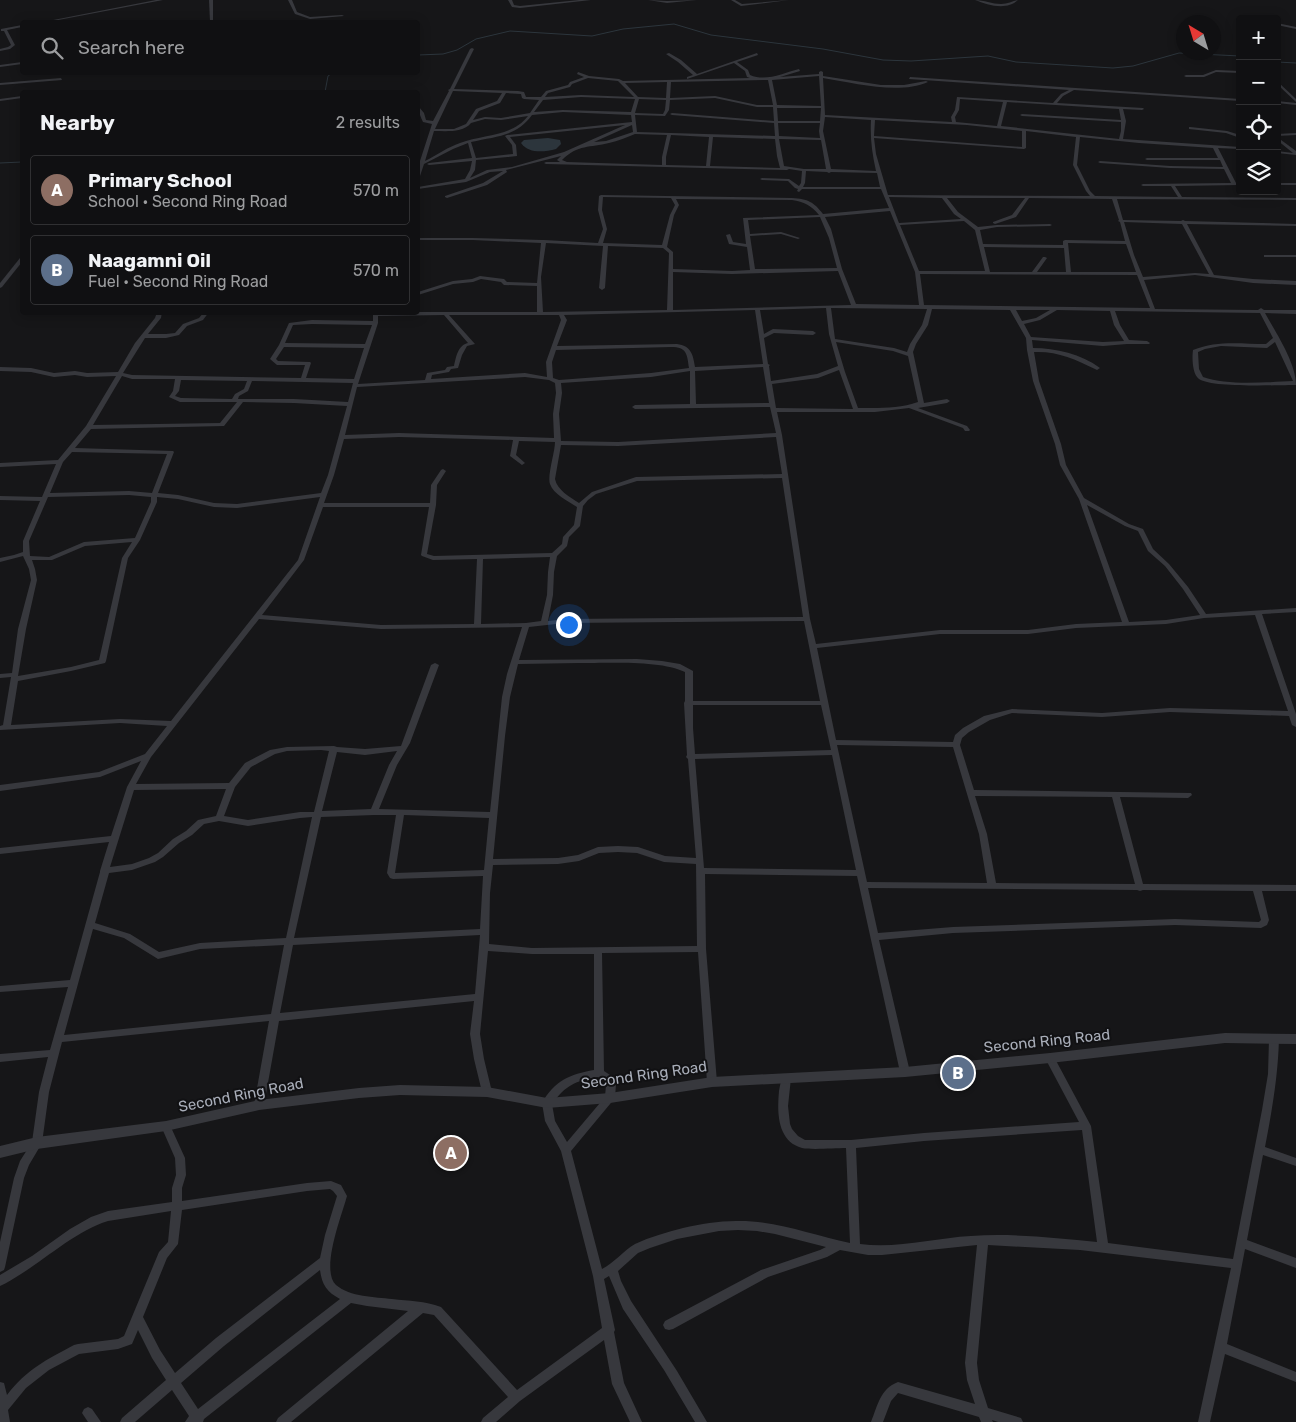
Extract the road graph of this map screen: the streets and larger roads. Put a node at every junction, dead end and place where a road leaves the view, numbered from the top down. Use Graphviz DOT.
graph roads {
  1 [pos="139,0"];
  2 [pos="161,0"];
  3 [pos="211,0"];
  4 [pos="290,0"];
  5 [pos="510,0"];
  6 [pos="589,0"];
  7 [pos="650,0"];
  8 [pos="695,0"];
  9 [pos="733,0"];
  10 [pos="787,0"];
  11 [pos="977,0"];
  12 [pos="1016,0"];
  13 [pos="566,1"];
  14 [pos="144,3"];
  15 [pos="342,16"];
  16 [pos="63,20"];
  17 [pos="212,20"];
  18 [pos="1281,25"];
  19 [pos="20,26"];
  20 [pos="1296,28"];
  21 [pos="2,30"];
  22 [pos="472,49"];
  23 [pos="2,50"];
  24 [pos="668,54"];
  25 [pos="757,54"];
  26 [pos="5,55"];
  27 [pos="3,60"];
  28 [pos="735,62"];
  29 [pos="20,63"];
  30 [pos="1,66"];
  31 [pos="799,70"];
  32 [pos="1236,72"];
  33 [pos="578,73"];
  34 [pos="821,74"];
  35 [pos="696,75"];
  36 [pos="1186,76"];
  37 [pos="588,78"];
  38 [pos="910,78"];
  39 [pos="61,79"];
  40 [pos="756,79"];
  41 [pos="770,79"];
  42 [pos="937,80"];
  43 [pos="670,81"];
  44 [pos="681,81"];
  45 [pos="622,82"];
  46 [pos="0,84"];
  47 [pos="548,85"];
  48 [pos="1281,86"];
  49 [pos="1073,89"];
  50 [pos="450,90"];
  51 [pos="504,91"];
  52 [pos="547,92"];
  53 [pos="20,96"];
  54 [pos="637,98"];
  55 [pos="542,99"];
  56 [pos="668,99"];
  57 [pos="0,100"];
  58 [pos="1236,100"];
  59 [pos="1006,101"];
  60 [pos="1281,102"];
  61 [pos="1296,102"];
  62 [pos="1055,103"];
  63 [pos="774,106"];
  64 [pos="822,107"];
  65 [pos="1121,108"];
  66 [pos="1142,109"];
  67 [pos="420,110"];
  68 [pos="531,114"];
  69 [pos="633,114"];
  70 [pos="656,114"];
  71 [pos="672,114"];
  72 [pos="1022,115"];
  73 [pos="822,119"];
  74 [pos="873,120"];
  75 [pos="1124,121"];
  76 [pos="470,122"];
  77 [pos="775,122"];
  78 [pos="435,123"];
  79 [pos="633,123"];
  80 [pos="954,124"];
  81 [pos="999,127"];
  82 [pos="1190,128"];
  83 [pos="433,130"];
  84 [pos="1024,130"];
  85 [pos="635,133"];
  86 [pos="670,134"];
  87 [pos="1296,134"];
  88 [pos="1078,135"];
  89 [pos="1236,135"];
  90 [pos="497,136"];
  91 [pos="507,136"];
  92 [pos="712,136"];
  93 [pos="1281,136"];
  94 [pos="872,137"];
  95 [pos="777,139"];
  96 [pos="821,139"];
  97 [pos="1121,139"];
  98 [pos="469,141"];
  99 [pos="1281,141"];
  100 [pos="584,144"];
  101 [pos="1281,146"];
  102 [pos="1215,147"];
  103 [pos="1286,147"];
  104 [pos="1236,148"];
  105 [pos="566,152"];
  106 [pos="1281,152"];
  107 [pos="420,154"];
  108 [pos="425,154"];
  109 [pos="1296,154"];
  110 [pos="1147,159"];
  111 [pos="1220,159"];
  112 [pos="475,160"];
  113 [pos="1100,162"];
  114 [pos="546,163"];
  115 [pos="420,165"];
  116 [pos="567,165"];
  117 [pos="664,166"];
  118 [pos="708,167"];
  119 [pos="512,168"];
  120 [pos="1225,168"];
  121 [pos="787,169"];
  122 [pos="804,170"];
  123 [pos="829,172"];
  124 [pos="879,172"];
  125 [pos="762,179"];
  126 [pos="465,181"];
  127 [pos="1234,184"];
  128 [pos="1281,184"];
  129 [pos="1296,184"];
  130 [pos="1143,185"];
  131 [pos="1172,185"];
  132 [pos="420,188"];
  133 [pos="799,188"];
  134 [pos="883,188"];
  135 [pos="1276,195"];
  136 [pos="887,196"];
  137 [pos="943,196"];
  138 [pos="1093,196"];
  139 [pos="447,197"];
  140 [pos="673,197"];
  141 [pos="1028,197"];
  142 [pos="1114,197"];
  143 [pos="1180,197"];
  144 [pos="1279,198"];
  145 [pos="1296,199"];
  146 [pos="800,200"];
  147 [pos="891,209"];
  148 [pos="822,216"];
  149 [pos="963,220"];
  150 [pos="1120,220"];
  151 [pos="1183,221"];
  152 [pos="898,224"];
  153 [pos="1050,224"];
  154 [pos="1296,225"];
  155 [pos="977,229"];
  156 [pos="728,235"];
  157 [pos="749,235"];
  158 [pos="798,238"];
  159 [pos="420,239"];
  160 [pos="544,242"];
  161 [pos="1128,243"];
  162 [pos="603,244"];
  163 [pos="981,245"];
  164 [pos="750,246"];
  165 [pos="664,247"];
  166 [pos="1066,247"];
  167 [pos="1266,256"];
  168 [pos="1296,256"];
  169 [pos="1045,258"];
  170 [pos="20,261"];
  171 [pos="840,270"];
  172 [pos="670,271"];
  173 [pos="753,271"];
  174 [pos="917,272"];
  175 [pos="1034,272"];
  176 [pos="988,273"];
  177 [pos="1069,273"];
  178 [pos="1212,275"];
  179 [pos="1140,277"];
  180 [pos="1296,283"];
  181 [pos="540,284"];
  182 [pos="0,286"];
  183 [pos="602,288"];
  184 [pos="420,292"];
  185 [pos="854,306"];
  186 [pos="828,307"];
  187 [pos="922,307"];
  188 [pos="930,308"];
  189 [pos="1012,308"];
  190 [pos="1057,308"];
  191 [pos="758,309"];
  192 [pos="1112,309"];
  193 [pos="1153,309"];
  194 [pos="1261,310"];
  195 [pos="670,311"];
  196 [pos="1296,312"];
  197 [pos="540,313"];
  198 [pos="420,314"];
  199 [pos="561,314"];
  200 [pos="159,315"];
  201 [pos="204,315"];
  202 [pos="376,315"];
  203 [pos="446,315"];
  204 [pos="375,323"];
  205 [pos="1021,323"];
  206 [pos="813,333"];
  207 [pos="143,336"];
  208 [pos="762,337"];
  209 [pos="1029,338"];
  210 [pos="1274,338"];
  211 [pos="834,340"];
  212 [pos="1127,342"];
  213 [pos="1147,343"];
  214 [pos="282,345"];
  215 [pos="368,346"];
  216 [pos="555,348"];
  217 [pos="1030,350"];
  218 [pos="910,355"];
  219 [pos="767,364"];
  220 [pos="840,366"];
  221 [pos="1098,368"];
  222 [pos="0,369"];
  223 [pos="692,369"];
  224 [pos="121,374"];
  225 [pos="132,377"];
  226 [pos="178,378"];
  227 [pos="250,379"];
  228 [pos="550,379"];
  229 [pos="303,380"];
  230 [pos="117,381"];
  231 [pos="428,381"];
  232 [pos="558,382"];
  233 [pos="1296,382"];
  234 [pos="355,383"];
  235 [pos="769,383"];
  236 [pos="238,401"];
  237 [pos="947,401"];
  238 [pos="349,404"];
  239 [pos="693,406"];
  240 [pos="635,407"];
  241 [pos="911,407"];
  242 [pos="774,408"];
  243 [pos="856,410"];
  244 [pos="89,427"];
  245 [pos="967,430"];
  246 [pos="779,435"];
  247 [pos="341,437"];
  248 [pos="517,438"];
  249 [pos="557,442"];
  250 [pos="71,450"];
  251 [pos="60,462"];
  252 [pos="522,463"];
  253 [pos="0,465"];
  254 [pos="443,471"];
  255 [pos="784,476"];
  256 [pos="324,495"];
  257 [pos="154,496"];
  258 [pos="45,497"];
  259 [pos="0,498"];
  260 [pos="1082,499"];
  261 [pos="321,504"];
  262 [pos="433,505"];
  263 [pos="580,506"];
  264 [pos="137,540"];
  265 [pos="27,555"];
  266 [pos="554,555"];
  267 [pos="480,557"];
  268 [pos="0,560"];
  269 [pos="1296,610"];
  270 [pos="1258,612"];
  271 [pos="1204,616"];
  272 [pos="259,617"];
  273 [pos="807,619"];
  274 [pos="544,623"];
  275 [pos="1126,623"];
  276 [pos="477,625"];
  277 [pos="526,625"];
  278 [pos="813,646"];
  279 [pos="516,662"];
  280 [pos="435,665"];
  281 [pos="0,676"];
  282 [pos="14,677"];
  283 [pos="688,703"];
  284 [pos="824,703"];
  285 [pos="1292,714"];
  286 [pos="174,724"];
  287 [pos="1296,725"];
  288 [pos="4,728"];
  289 [pos="833,742"];
  290 [pos="956,745"];
  291 [pos="334,748"];
  292 [pos="403,748"];
  293 [pos="835,752"];
  294 [pos="148,756"];
  295 [pos="690,757"];
  296 [pos="231,786"];
  297 [pos="0,788"];
  298 [pos="131,788"];
  299 [pos="972,793"];
  300 [pos="1115,794"];
  301 [pos="1188,795"];
  302 [pos="374,812"];
  303 [pos="400,813"];
  304 [pos="316,814"];
  305 [pos="492,815"];
  306 [pos="219,818"];
  307 [pos="114,839"];
  308 [pos="0,851"];
  309 [pos="700,861"];
  310 [pos="489,862"];
  311 [pos="104,871"];
  312 [pos="700,871"];
  313 [pos="488,873"];
  314 [pos="861,873"];
  315 [pos="992,884"];
  316 [pos="864,885"];
  317 [pos="1140,888"];
  318 [pos="1257,888"];
  319 [pos="1296,888"];
  320 [pos="89,925"];
  321 [pos="483,932"];
  322 [pos="874,937"];
  323 [pos="290,941"];
  324 [pos="484,947"];
  325 [pos="702,949"];
  326 [pos="598,950"];
  327 [pos="72,983"];
  328 [pos="0,989"];
  329 [pos="479,997"];
  330 [pos="275,1017"];
  331 [pos="57,1038"];
  332 [pos="1274,1039"];
  333 [pos="1296,1039"];
  334 [pos="54,1053"];
  335 [pos="0,1058"];
  336 [pos="1050,1058"];
  337 [pos="905,1072"];
  338 [pos="599,1073"];
  339 [pos="786,1078"];
  340 [pos="712,1082"];
  341 [pos="488,1092"];
  342 [pos="610,1098"];
  343 [pos="547,1103"];
  344 [pos="259,1106"];
  345 [pos="166,1126"];
  346 [pos="1086,1126"];
  347 [pos="37,1144"];
  348 [pos="851,1144"];
  349 [pos="1259,1149"];
  350 [pos="566,1150"];
  351 [pos="0,1152"];
  352 [pos="1296,1162"];
  353 [pos="177,1206"];
  354 [pos="983,1240"];
  355 [pos="1242,1242"];
  356 [pos="837,1246"];
  357 [pos="1103,1246"];
  358 [pos="855,1248"];
  359 [pos="325,1260"];
  360 [pos="1296,1263"];
  361 [pos="1237,1264"];
  362 [pos="0,1267"];
  363 [pos="612,1269"];
  364 [pos="598,1276"];
  365 [pos="0,1281"];
  366 [pos="349,1298"];
  367 [pos="424,1306"];
  368 [pos="138,1319"];
  369 [pos="669,1325"];
  370 [pos="609,1330"];
  371 [pos="1221,1347"];
  372 [pos="1296,1377"];
  373 [pos="173,1383"];
  374 [pos="0,1387"];
  375 [pos="516,1397"];
  376 [pos="983,1410"];
  377 [pos="2,1415"];
  378 [pos="195,1421"];
  379 [pos="126,1422"];
  380 [pos="282,1422"];
  381 [pos="487,1422"];
  382 [pos="636,1422"];
  383 [pos="701,1422"];
  384 [pos="877,1422"];
  385 [pos="987,1422"];
  386 [pos="1017,1422"];
  387 [pos="1204,1422"];
  1 -- 14 [label="street"];
  2 -- 14 [label="street"];
  3 -- 17 [label="street"];
  4 -- 15 [label="street"];
  5 -- 13 [label="street"];
  6 -- 13 [label="street"];
  7 -- 8 [label="street"];
  9 -- 10 [label="street"];
  11 -- 12 [label="street"];
  14 -- 16 [label="street"];
  18 -- 20 [label="street"];
  19 -- 21 [label="street"];
  21 -- 23 [label="street"];
  22 -- 50 [label="street"];
  23 -- 26 [label="street"];
  24 -- 35 [label="street"];
  25 -- 28 [label="street"];
  27 -- 30 [label="street"];
  28 -- 35 [label="street"];
  28 -- 40 [label="street"];
  29 -- 30 [label="street"];
  31 -- 41 [label="street"];
  32 -- 36 [label="street"];
  33 -- 37 [label="street"];
  34 -- 41 [label="street"];
  34 -- 42 [label="street"];
  34 -- 64 [label="street"];
  35 -- 44 [label="street"];
  37 -- 45 [label="street"];
  37 -- 52 [label="street"];
  38 -- 42 [label="street"];
  39 -- 46 [label="street"];
  40 -- 41 [label="street"];
  40 -- 44 [label="street"];
  41 -- 63 [label="street"];
  42 -- 49 [label="street"];
  43 -- 44 [label="street"];
  43 -- 45 [label="street"];
  43 -- 56 [label="street"];
  45 -- 54 [label="street"];
  47 -- 52 [label="street"];
  48 -- 61 [label="street"];
  49 -- 58 [label="street"];
  49 -- 62 [label="street"];
  50 -- 51 [label="street"];
  50 -- 78 [label="street"];
  51 -- 55 [label="street"];
  51 -- 76 [label="street"];
  52 -- 55 [label="street"];
  53 -- 57 [label="street"];
  54 -- 55 [label="street"];
  54 -- 56 [label="street"];
  54 -- 69 [label="street"];
  55 -- 68 [label="street"];
  56 -- 63 [label="street"];
  56 -- 70 [label="street"];
  59 -- 62 [label="street"];
  59 -- 80 [label="street"];
  59 -- 81 [label="street"];
  60 -- 61 [label="street"];
  62 -- 65 [label="street"];
  63 -- 64 [label="street"];
  63 -- 77 [label="street"];
  64 -- 73 [label="street"];
  65 -- 66 [label="street"];
  65 -- 75 [label="street"];
  67 -- 78 [label="street"];
  68 -- 69 [label="street"];
  68 -- 76 [label="street"];
  68 -- 90 [label="street"];
  69 -- 70 [label="street"];
  69 -- 79 [label="street"];
  70 -- 79 [label="street"];
  71 -- 77 [label="street"];
  72 -- 75 [label="street"];
  73 -- 74 [label="street"];
  73 -- 77 [label="street"];
  73 -- 96 [label="street"];
  74 -- 80 [label="street"];
  74 -- 94 [label="street"];
  75 -- 97 [label="street"];
  76 -- 83 [label="street"];
  77 -- 95 [label="street"];
  78 -- 83 [label="street"];
  79 -- 85 [label="street"];
  79 -- 91 [label="street"];
  79 -- 100 [label="street"];
  80 -- 81 [label="street"];
  81 -- 84 [label="street"];
  82 -- 89 [label="street"];
  83 -- 108 [label="street"];
  84 -- 88 [label="street"];
  84 -- 94 [label="street"];
  85 -- 86 [label="street"];
  85 -- 100 [label="street"];
  86 -- 92 [label="street"];
  86 -- 117 [label="street"];
  87 -- 93 [label="street"];
  88 -- 97 [label="street"];
  88 -- 138 [label="street"];
  90 -- 91 [label="street"];
  90 -- 98 [label="street"];
  91 -- 112 [label="street"];
  92 -- 95 [label="street"];
  92 -- 118 [label="street"];
  94 -- 124 [label="street"];
  95 -- 96 [label="street"];
  95 -- 121 [label="street"];
  96 -- 123 [label="street"];
  97 -- 102 [label="street"];
  98 -- 112 [label="street"];
  98 -- 115 [label="street"];
  99 -- 103 [label="street"];
  100 -- 105 [label="street"];
  101 -- 103 [label="street"];
  102 -- 104 [label="street"];
  102 -- 111 [label="street"];
  103 -- 109 [label="street"];
  105 -- 116 [label="street"];
  105 -- 119 [label="street"];
  106 -- 109 [label="street"];
  107 -- 108 [label="street"];
  108 -- 115 [label="street"];
  110 -- 111 [label="street"];
  111 -- 120 [label="street"];
  112 -- 115 [label="street"];
  112 -- 126 [label="street"];
  113 -- 120 [label="street"];
  114 -- 116 [label="street"];
  116 -- 117 [label="street"];
  117 -- 118 [label="street"];
  118 -- 121 [label="street"];
  119 -- 126 [label="street"];
  119 -- 139 [label="street"];
  120 -- 127 [label="street"];
  121 -- 122 [label="street"];
  122 -- 123 [label="street"];
  122 -- 133 [label="street"];
  123 -- 124 [label="street"];
  124 -- 134 [label="street"];
  125 -- 133 [label="street"];
  126 -- 132 [label="street"];
  127 -- 131 [label="street"];
  128 -- 129 [label="street"];
  130 -- 131 [label="street"];
  131 -- 143 [label="street"];
  133 -- 134 [label="street"];
  133 -- 146 [label="street"];
  134 -- 136 [label="street"];
  135 -- 144 [label="street"];
  136 -- 137 [label="street"];
  136 -- 147 [label="street"];
  137 -- 141 [label="street"];
  137 -- 149 [label="street"];
  138 -- 141 [label="street"];
  138 -- 142 [label="street"];
  140 -- 146 [label="street"];
  140 -- 162 [label="street"];
  140 -- 165 [label="street"];
  141 -- 155 [label="street"];
  142 -- 143 [label="street"];
  142 -- 150 [label="street"];
  143 -- 144 [label="street"];
  144 -- 145 [label="street"];
  146 -- 148 [label="street"];
  147 -- 148 [label="street"];
  147 -- 152 [label="street"];
  148 -- 157 [label="street"];
  148 -- 171 [label="street"];
  149 -- 152 [label="street"];
  149 -- 155 [label="street"];
  150 -- 151 [label="street"];
  150 -- 161 [label="street"];
  151 -- 154 [label="street"];
  151 -- 178 [label="street"];
  152 -- 174 [label="street"];
  153 -- 155 [label="street"];
  155 -- 163 [label="street"];
  156 -- 164 [label="street"];
  157 -- 158 [label="street"];
  157 -- 164 [label="street"];
  159 -- 160 [label="street"];
  160 -- 162 [label="street"];
  160 -- 181 [label="street"];
  161 -- 166 [label="street"];
  161 -- 179 [label="street"];
  162 -- 165 [label="street"];
  162 -- 183 [label="street"];
  163 -- 166 [label="street"];
  163 -- 176 [label="street"];
  164 -- 173 [label="street"];
  165 -- 172 [label="street"];
  166 -- 177 [label="street"];
  167 -- 168 [label="street"];
  169 -- 175 [label="street"];
  170 -- 182 [label="street"];
  171 -- 173 [label="street"];
  171 -- 185 [label="street"];
  172 -- 173 [label="street"];
  172 -- 195 [label="street"];
  174 -- 176 [label="street"];
  174 -- 187 [label="street"];
  175 -- 176 [label="street"];
  175 -- 177 [label="street"];
  177 -- 179 [label="street"];
  178 -- 179 [label="street"];
  178 -- 180 [label="street"];
  179 -- 193 [label="street"];
  181 -- 184 [label="street"];
  181 -- 197 [label="street"];
  185 -- 186 [label="street"];
  185 -- 187 [label="street"];
  186 -- 191 [label="street"];
  186 -- 211 [label="street"];
  187 -- 188 [label="street"];
  188 -- 189 [label="street"];
  188 -- 218 [label="street"];
  189 -- 190 [label="street"];
  189 -- 205 [label="street"];
  190 -- 192 [label="street"];
  190 -- 205 [label="street"];
  191 -- 195 [label="street"];
  191 -- 208 [label="street"];
  192 -- 193 [label="street"];
  192 -- 212 [label="street"];
  193 -- 194 [label="street"];
  194 -- 196 [label="street"];
  194 -- 210 [label="street"];
  195 -- 199 [label="street"];
  197 -- 199 [label="street"];
  197 -- 203 [label="street"];
  198 -- 203 [label="street"];
  199 -- 216 [label="street"];
  200 -- 207 [label="street"];
  201 -- 207 [label="street"];
  202 -- 204 [label="street"];
  203 -- 231 [label="street"];
  204 -- 214 [label="street"];
  204 -- 215 [label="street"];
  205 -- 209 [label="street"];
  206 -- 208 [label="street"];
  207 -- 224 [label="street"];
  208 -- 219 [label="street"];
  209 -- 212 [label="street"];
  209 -- 217 [label="street"];
  210 -- 233 [label="street"];
  210 -- 233 [label="street"];
  211 -- 218 [label="street"];
  211 -- 220 [label="street"];
  212 -- 213 [label="street"];
  214 -- 215 [label="street"];
  214 -- 229 [label="street"];
  215 -- 234 [label="street"];
  216 -- 223 [label="street"];
  216 -- 228 [label="street"];
  217 -- 221 [label="street"];
  217 -- 260 [label="street"];
  218 -- 241 [label="street"];
  219 -- 223 [label="street"];
  219 -- 235 [label="street"];
  220 -- 235 [label="street"];
  220 -- 243 [label="street"];
  222 -- 224 [label="street"];
  223 -- 232 [label="street"];
  223 -- 239 [label="street"];
  224 -- 225 [label="street"];
  224 -- 230 [label="street"];
  225 -- 226 [label="street"];
  225 -- 230 [label="street"];
  226 -- 227 [label="street"];
  226 -- 236 [label="street"];
  227 -- 229 [label="street"];
  227 -- 236 [label="street"];
  228 -- 231 [label="street"];
  228 -- 232 [label="street"];
  229 -- 234 [label="street"];
  230 -- 244 [label="street"];
  231 -- 234 [label="street"];
  232 -- 249 [label="street"];
  234 -- 238 [label="street"];
  235 -- 242 [label="street"];
  236 -- 238 [label="street"];
  236 -- 244 [label="street"];
  237 -- 241 [label="street"];
  238 -- 247 [label="street"];
  239 -- 240 [label="street"];
  239 -- 242 [label="street"];
  241 -- 243 [label="street"];
  241 -- 245 [label="street"];
  242 -- 243 [label="street"];
  242 -- 246 [label="street"];
  244 -- 250 [label="street"];
  246 -- 249 [label="street"];
  246 -- 255 [label="street"];
  247 -- 248 [label="street"];
  247 -- 256 [label="street"];
  248 -- 249 [label="street"];
  248 -- 252 [label="street"];
  249 -- 263 [label="street"];
  250 -- 251 [label="street"];
  250 -- 257 [label="street"];
  251 -- 253 [label="street"];
  251 -- 258 [label="street"];
  254 -- 262 [label="street"];
  255 -- 263 [label="street"];
  255 -- 273 [label="street"];
  256 -- 257 [label="street"];
  256 -- 261 [label="street"];
  257 -- 258 [label="street"];
  257 -- 264 [label="street"];
  258 -- 259 [label="street"];
  258 -- 265 [label="street"];
  260 -- 271 [label="street"];
  260 -- 275 [label="street"];
  261 -- 262 [label="street"];
  261 -- 272 [label="street"];
  262 -- 267 [label="street"];
  263 -- 266 [label="street"];
  264 -- 265 [label="street"];
  264 -- 282 [label="street"];
  265 -- 268 [label="street"];
  265 -- 282 [label="street"];
  266 -- 267 [label="street"];
  266 -- 274 [label="street"];
  267 -- 276 [label="street"];
  269 -- 270 [label="street"];
  270 -- 271 [label="street"];
  270 -- 285 [label="street"];
  271 -- 275 [label="street"];
  272 -- 276 [label="street"];
  272 -- 286 [label="street"];
  273 -- 274 [label="street"];
  273 -- 278 [label="street"];
  274 -- 277 [label="street"];
  275 -- 278 [label="street"];
  276 -- 277 [label="street"];
  277 -- 279 [label="street"];
  278 -- 284 [label="street"];
  279 -- 283 [label="street"];
  279 -- 305 [label="street"];
  280 -- 292 [label="street"];
  281 -- 282 [label="street"];
  282 -- 288 [label="street"];
  283 -- 284 [label="street"];
  283 -- 295 [label="street"];
  284 -- 289 [label="street"];
  285 -- 287 [label="street"];
  285 -- 290 [label="street"];
  286 -- 288 [label="street"];
  286 -- 294 [label="street"];
  289 -- 290 [label="street"];
  289 -- 293 [label="street"];
  290 -- 299 [label="street"];
  291 -- 292 [label="street"];
  291 -- 296 [label="street"];
  291 -- 304 [label="street"];
  292 -- 302 [label="street"];
  293 -- 295 [label="street"];
  293 -- 314 [label="street"];
  294 -- 297 [label="street"];
  294 -- 298 [label="street"];
  295 -- 309 [label="street"];
  296 -- 298 [label="street"];
  296 -- 306 [label="street"];
  298 -- 307 [label="street"];
  299 -- 300 [label="street"];
  299 -- 315 [label="street"];
  300 -- 301 [label="street"];
  300 -- 317 [label="street"];
  302 -- 303 [label="street"];
  302 -- 304 [label="street"];
  303 -- 305 [label="street"];
  303 -- 313 [label="street"];
  304 -- 306 [label="street"];
  304 -- 323 [label="street"];
  305 -- 310 [label="street"];
  306 -- 311 [label="street"];
  307 -- 308 [label="street"];
  307 -- 311 [label="street"];
  309 -- 310 [label="street"];
  309 -- 312 [label="street"];
  310 -- 313 [label="street"];
  311 -- 320 [label="street"];
  312 -- 314 [label="street"];
  312 -- 325 [label="street"];
  313 -- 321 [label="street"];
  314 -- 316 [label="street"];
  315 -- 316 [label="street"];
  315 -- 317 [label="street"];
  316 -- 322 [label="street"];
  317 -- 318 [label="street"];
  318 -- 319 [label="street"];
  318 -- 322 [label="street"];
  320 -- 323 [label="street"];
  320 -- 327 [label="street"];
  321 -- 323 [label="street"];
  321 -- 324 [label="street"];
  322 -- 337 [label="street"];
  323 -- 330 [label="street"];
  324 -- 326 [label="street"];
  324 -- 329 [label="street"];
  325 -- 326 [label="street"];
  325 -- 340 [label="street"];
  326 -- 338 [label="street"];
  327 -- 328 [label="street"];
  327 -- 331 [label="street"];
  329 -- 330 [label="street"];
  329 -- 341 [label="street"];
  330 -- 331 [label="street"];
  330 -- 344 [label="street"];
  331 -- 334 [label="street"];
  332 -- 333 [label="street, Second Ring Road"];
  332 -- 336 [label="street, Second Ring Road"];
  332 -- 349 [label="street"];
  334 -- 335 [label="street"];
  334 -- 347 [label="street"];
  336 -- 337 [label="street, Second Ring Road"];
  336 -- 346 [label="street"];
  337 -- 339 [label="street, Second Ring Road"];
  338 -- 342 [label="street"];
  338 -- 343 [label="street"];
  339 -- 340 [label="street, Second Ring Road"];
  339 -- 348 [label="street"];
  340 -- 342 [label="street, Second Ring Road"];
  341 -- 343 [label="street, Second Ring Road"];
  341 -- 344 [label="street, Second Ring Road"];
  342 -- 343 [label="street, Second Ring Road"];
  342 -- 350 [label="street"];
  343 -- 350 [label="street"];
  344 -- 345 [label="street, Second Ring Road"];
  345 -- 347 [label="street, Second Ring Road"];
  345 -- 353 [label="street"];
  346 -- 348 [label="street"];
  346 -- 357 [label="street"];
  347 -- 351 [label="street, Second Ring Road"];
  347 -- 362 [label="street"];
  348 -- 358 [label="street"];
  349 -- 352 [label="street"];
  349 -- 355 [label="street"];
  350 -- 364 [label="street"];
  353 -- 359 [label="street"];
  353 -- 365 [label="street"];
  353 -- 368 [label="street"];
  354 -- 357 [label="street"];
  354 -- 358 [label="street"];
  354 -- 376 [label="street"];
  355 -- 360 [label="street"];
  355 -- 361 [label="street"];
  356 -- 358 [label="street"];
  356 -- 363 [label="street"];
  356 -- 369 [label="street"];
  357 -- 361 [label="street"];
  359 -- 366 [label="street"];
  359 -- 373 [label="street"];
  361 -- 371 [label="street"];
  363 -- 364 [label="street"];
  363 -- 383 [label="street"];
  364 -- 370 [label="street"];
  366 -- 367 [label="street"];
  366 -- 378 [label="street"];
  367 -- 375 [label="street"];
  367 -- 380 [label="street"];
  368 -- 373 [label="street"];
  368 -- 377 [label="street"];
  370 -- 375 [label="street"];
  370 -- 382 [label="street"];
  371 -- 372 [label="street"];
  371 -- 387 [label="street"];
  373 -- 378 [label="street"];
  373 -- 379 [label="street"];
  374 -- 377 [label="street"];
  375 -- 381 [label="street"];
  376 -- 384 [label="street"];
  376 -- 385 [label="street"];
  376 -- 386 [label="street"];
}
